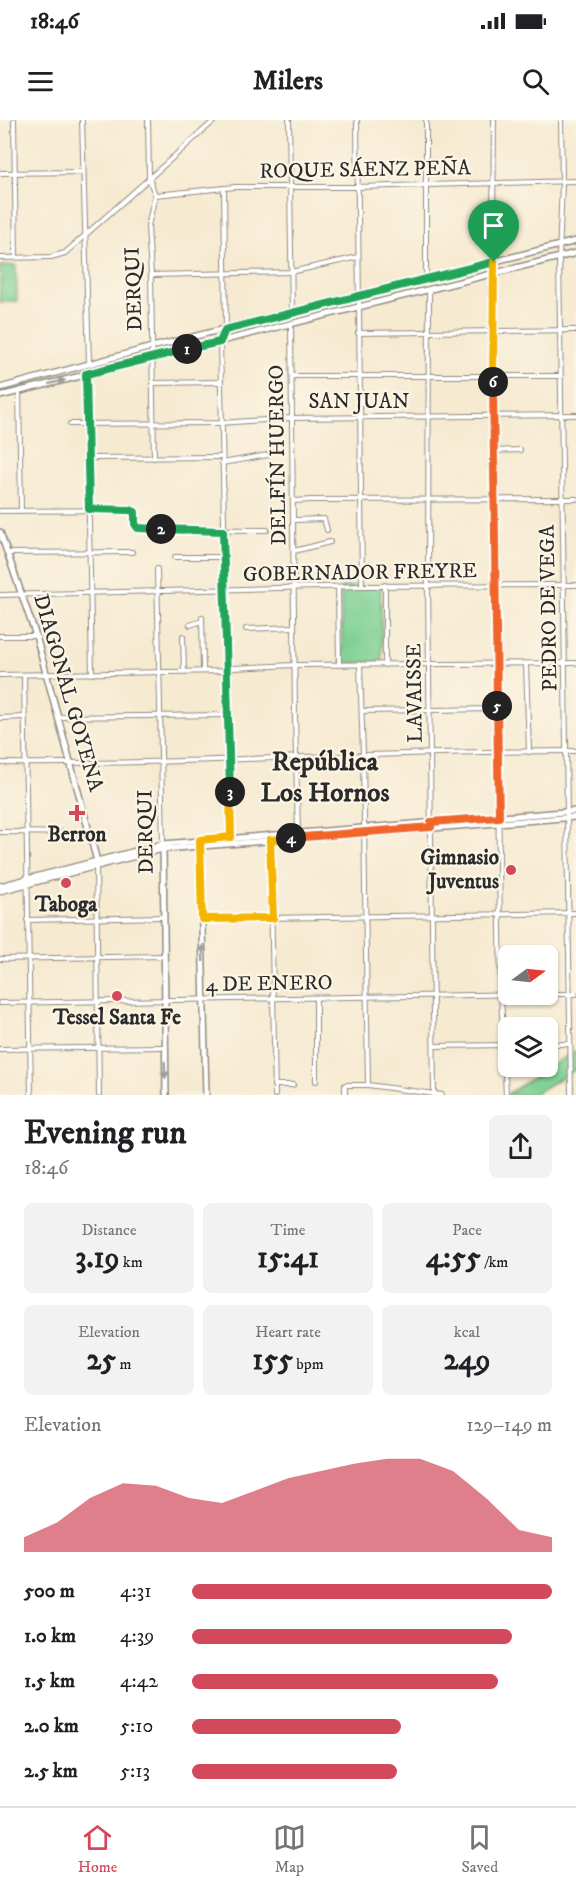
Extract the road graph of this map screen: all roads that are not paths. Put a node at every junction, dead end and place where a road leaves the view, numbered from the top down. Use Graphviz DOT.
graph roads {
  1 [pos="14,120"];
  2 [pos="82,120"];
  3 [pos="148,120"];
  4 [pos="215,120"];
  5 [pos="289,120"];
  6 [pos="357,120"];
  7 [pos="426,120"];
  8 [pos="494,120"];
  9 [pos="561,120"];
  10 [pos="83,172"];
  11 [pos="0,173"];
  12 [pos="15,173"];
  13 [pos="149,178"];
  14 [pos="576,181"];
  15 [pos="495,182"];
  16 [pos="426,183"];
  17 [pos="562,183"];
  18 [pos="291,186"];
  19 [pos="357,187"];
  20 [pos="224,188"];
  21 [pos="155,195"];
  22 [pos="85,235"];
  23 [pos="576,241"];
  24 [pos="560,245"];
  25 [pos="576,253"];
  26 [pos="16,257"];
  27 [pos="359,257"];
  28 [pos="559,257"];
  29 [pos="0,258"];
  30 [pos="494,262"];
  31 [pos="291,272"];
  32 [pos="225,273"];
  33 [pos="493,273"];
  34 [pos="151,275"];
  35 [pos="426,279"];
  36 [pos="429,290"];
  37 [pos="358,296"];
  38 [pos="358,307"];
  39 [pos="292,314"];
  40 [pos="291,324"];
  41 [pos="225,330"];
  42 [pos="560,330"];
  43 [pos="576,330"];
  44 [pos="492,331"];
  45 [pos="429,332"];
  46 [pos="358,333"];
  47 [pos="220,342"];
  48 [pos="152,347"];
  49 [pos="153,357"];
  50 [pos="89,363"];
  51 [pos="86,374"];
  52 [pos="292,376"];
  53 [pos="359,376"];
  54 [pos="428,376"];
  55 [pos="493,376"];
  56 [pos="561,376"];
  57 [pos="221,382"];
  58 [pos="153,383"];
  59 [pos="0,388"];
  60 [pos="19,391"];
  61 [pos="0,396"];
  62 [pos="576,414"];
  63 [pos="561,415"];
  64 [pos="493,416"];
  65 [pos="360,417"];
  66 [pos="428,417"];
  67 [pos="292,418"];
  68 [pos="221,423"];
  69 [pos="70,424"];
  70 [pos="88,425"];
  71 [pos="154,425"];
  72 [pos="520,450"];
  73 [pos="494,451"];
  74 [pos="268,455"];
  75 [pos="88,458"];
  76 [pos="154,458"];
  77 [pos="222,460"];
  78 [pos="562,499"];
  79 [pos="576,499"];
  80 [pos="429,500"];
  81 [pos="494,500"];
  82 [pos="294,501"];
  83 [pos="360,501"];
  84 [pos="89,509"];
  85 [pos="0,511"];
  86 [pos="21,511"];
  87 [pos="294,520"];
  88 [pos="267,530"];
  89 [pos="327,530"];
  90 [pos="223,531"];
  91 [pos="0,532"];
  92 [pos="330,542"];
  93 [pos="294,551"];
  94 [pos="89,552"];
  95 [pos="132,552"];
  96 [pos="8,553"];
  97 [pos="224,556"];
  98 [pos="175,557"];
  99 [pos="157,569"];
  100 [pos="385,585"];
  101 [pos="563,585"];
  102 [pos="576,585"];
  103 [pos="362,586"];
  104 [pos="428,586"];
  105 [pos="495,586"];
  106 [pos="338,587"];
  107 [pos="294,588"];
  108 [pos="225,589"];
  109 [pos="157,591"];
  110 [pos="23,594"];
  111 [pos="90,594"];
  112 [pos="0,595"];
  113 [pos="190,625"];
  114 [pos="294,627"];
  115 [pos="246,629"];
  116 [pos="0,636"];
  117 [pos="36,636"];
  118 [pos="183,636"];
  119 [pos="565,663"];
  120 [pos="576,663"];
  121 [pos="496,664"];
  122 [pos="526,664"];
  123 [pos="294,665"];
  124 [pos="339,665"];
  125 [pos="360,665"];
  126 [pos="385,665"];
  127 [pos="430,666"];
  128 [pos="227,670"];
  129 [pos="203,671"];
  130 [pos="160,672"];
  131 [pos="184,672"];
  132 [pos="92,674"];
  133 [pos="0,675"];
  134 [pos="24,675"];
  135 [pos="47,675"];
  136 [pos="497,709"];
  137 [pos="430,710"];
  138 [pos="362,711"];
  139 [pos="228,715"];
  140 [pos="161,716"];
  141 [pos="24,717"];
  142 [pos="58,717"];
  143 [pos="0,718"];
  144 [pos="565,751"];
  145 [pos="576,751"];
  146 [pos="528,752"];
  147 [pos="431,753"];
  148 [pos="498,753"];
  149 [pos="363,755"];
  150 [pos="296,757"];
  151 [pos="230,759"];
  152 [pos="161,760"];
  153 [pos="0,763"];
  154 [pos="25,764"];
  155 [pos="72,764"];
  156 [pos="576,810"];
  157 [pos="566,814"];
  158 [pos="576,817"];
  159 [pos="499,819"];
  160 [pos="431,825"];
  161 [pos="364,830"];
  162 [pos="26,831"];
  163 [pos="0,832"];
  164 [pos="90,833"];
  165 [pos="298,834"];
  166 [pos="231,837"];
  167 [pos="270,840"];
  168 [pos="200,842"];
  169 [pos="163,846"];
  170 [pos="97,863"];
  171 [pos="26,882"];
  172 [pos="0,886"];
  173 [pos="0,891"];
  174 [pos="501,913"];
  175 [pos="568,913"];
  176 [pos="576,913"];
  177 [pos="433,915"];
  178 [pos="164,917"];
  179 [pos="366,917"];
  180 [pos="96,918"];
  181 [pos="273,918"];
  182 [pos="202,919"];
  183 [pos="27,920"];
  184 [pos="501,945"];
  185 [pos="97,957"];
  186 [pos="164,957"];
  187 [pos="28,958"];
  188 [pos="0,959"];
  189 [pos="558,994"];
  190 [pos="569,994"];
  191 [pos="576,994"];
  192 [pos="498,995"];
  193 [pos="434,996"];
  194 [pos="274,998"];
  195 [pos="316,998"];
  196 [pos="366,998"];
  197 [pos="204,1000"];
  198 [pos="165,1001"];
  199 [pos="97,1002"];
  200 [pos="0,1003"];
  201 [pos="29,1003"];
  202 [pos="558,1044"];
  203 [pos="570,1044"];
  204 [pos="498,1045"];
  205 [pos="434,1046"];
  206 [pos="164,1047"];
  207 [pos="30,1048"];
  208 [pos="98,1048"];
  209 [pos="0,1049"];
  210 [pos="506,1077"];
  211 [pos="316,1081"];
  212 [pos="274,1085"];
  213 [pos="293,1085"];
  214 [pos="368,1086"];
  215 [pos="572,1093"];
  216 [pos="31,1095"];
  217 [pos="99,1095"];
  218 [pos="166,1095"];
  219 [pos="206,1095"];
  220 [pos="275,1095"];
  221 [pos="345,1095"];
  222 [pos="434,1095"];
  223 [pos="442,1095"];
  224 [pos="506,1095"];
  1 -- 12 [label="street"];
  2 -- 10 [label="street"];
  3 -- 13 [label="street"];
  4 -- 13 [label="street"];
  5 -- 18 [label="street"];
  6 -- 19 [label="street"];
  7 -- 16 [label="street"];
  8 -- 15 [label="street"];
  9 -- 17 [label="street, PEDRO DE VEGA"];
  10 -- 12 [label="street"];
  10 -- 22 [label="street"];
  11 -- 12 [label="street"];
  12 -- 26 [label="street"];
  13 -- 21 [label="street"];
  13 -- 22 [label="street"];
  14 -- 17 [label="street, ROQUE SÁENZ PEÑA"];
  15 -- 16 [label="street, ROQUE SÁENZ PEÑA"];
  15 -- 17 [label="street, ROQUE SÁENZ PEÑA"];
  15 -- 30 [label="street"];
  16 -- 19 [label="street, ROQUE SÁENZ PEÑA"];
  16 -- 35 [label="street"];
  17 -- 24 [label="street, PEDRO DE VEGA"];
  18 -- 19 [label="street, ROQUE SÁENZ PEÑA"];
  18 -- 20 [label="street, ROQUE SÁENZ PEÑA"];
  18 -- 31 [label="street"];
  19 -- 27 [label="street"];
  20 -- 21 [label="street, ROQUE SÁENZ PEÑA"];
  20 -- 32 [label="street"];
  21 -- 34 [label="street, DERQUI"];
  22 -- 26 [label="street"];
  22 -- 50 [label="street"];
  23 -- 24 [label="main road"];
  24 -- 28 [label="street, PEDRO DE VEGA"];
  24 -- 30 [label="main road"];
  25 -- 28 [label="main road"];
  26 -- 29 [label="street"];
  27 -- 31 [label="street"];
  27 -- 37 [label="street"];
  28 -- 33 [label="main road"];
  28 -- 42 [label="street, PEDRO DE VEGA"];
  30 -- 33 [label="street"];
  30 -- 35 [label="main road"];
  31 -- 32 [label="street"];
  31 -- 39 [label="street"];
  32 -- 34 [label="street"];
  32 -- 41 [label="street"];
  33 -- 36 [label="main road"];
  33 -- 44 [label="street"];
  34 -- 48 [label="street, DERQUI"];
  35 -- 37 [label="main road"];
  36 -- 38 [label="main road"];
  36 -- 45 [label="street, LAVAISSE"];
  37 -- 38 [label="street"];
  37 -- 39 [label="main road"];
  38 -- 40 [label="main road"];
  38 -- 46 [label="street"];
  39 -- 41 [label="main road"];
  40 -- 47 [label="main road"];
  40 -- 52 [label="street, DELFÍN HUERGO"];
  41 -- 47 [label="street"];
  41 -- 48 [label="main road"];
  42 -- 43 [label="street"];
  42 -- 44 [label="street"];
  42 -- 56 [label="street, PEDRO DE VEGA"];
  44 -- 45 [label="street"];
  44 -- 55 [label="street"];
  45 -- 46 [label="street"];
  45 -- 54 [label="street, LAVAISSE"];
  46 -- 53 [label="street"];
  47 -- 49 [label="main road"];
  47 -- 57 [label="street"];
  48 -- 49 [label="street, DERQUI"];
  48 -- 50 [label="main road"];
  49 -- 51 [label="main road"];
  49 -- 58 [label="street, DERQUI"];
  50 -- 59 [label="main road"];
  60 -- 51 [label="main road, one-way"];
  51 -- 70 [label="street"];
  52 -- 53 [label="street"];
  52 -- 67 [label="street, DELFÍN HUERGO"];
  53 -- 54 [label="street"];
  53 -- 65 [label="street"];
  54 -- 55 [label="street"];
  54 -- 66 [label="street, LAVAISSE"];
  55 -- 56 [label="street"];
  55 -- 64 [label="street"];
  56 -- 63 [label="street, PEDRO DE VEGA"];
  57 -- 58 [label="street"];
  57 -- 68 [label="street"];
  58 -- 71 [label="street, DERQUI"];
  60 -- 61 [label="main road"];
  60 -- 86 [label="street"];
  62 -- 63 [label="street, SAN JUAN"];
  63 -- 64 [label="street, SAN JUAN"];
  63 -- 78 [label="street, PEDRO DE VEGA"];
  64 -- 66 [label="street, SAN JUAN"];
  64 -- 73 [label="street"];
  65 -- 66 [label="street, SAN JUAN"];
  65 -- 67 [label="street, SAN JUAN"];
  65 -- 83 [label="street"];
  66 -- 80 [label="street, LAVAISSE"];
  67 -- 68 [label="street, SAN JUAN"];
  67 -- 82 [label="street, DELFÍN HUERGO"];
  68 -- 71 [label="street, SAN JUAN"];
  68 -- 77 [label="street"];
  69 -- 70 [label="street, SAN JUAN"];
  70 -- 71 [label="street, SAN JUAN"];
  70 -- 75 [label="street"];
  71 -- 76 [label="street, DERQUI"];
  72 -- 73 [label="street"];
  73 -- 81 [label="street"];
  74 -- 77 [label="street"];
  75 -- 76 [label="street"];
  75 -- 84 [label="street"];
  76 -- 77 [label="street"];
  77 -- 90 [label="street"];
  78 -- 79 [label="street"];
  78 -- 81 [label="street"];
  78 -- 101 [label="street, PEDRO DE VEGA"];
  80 -- 81 [label="street"];
  80 -- 83 [label="street"];
  80 -- 104 [label="street, LAVAISSE"];
  81 -- 105 [label="street"];
  82 -- 83 [label="street"];
  82 -- 87 [label="street, DELFÍN HUERGO"];
  83 -- 103 [label="street"];
  84 -- 86 [label="street"];
  84 -- 90 [label="street"];
  84 -- 94 [label="street"];
  85 -- 86 [label="street"];
  87 -- 89 [label="street"];
  87 -- 93 [label="street, DELFÍN HUERGO"];
  88 -- 90 [label="street"];
  90 -- 97 [label="street"];
  91 -- 96 [label="main road, DIAGONAL GOYENA"];
  92 -- 93 [label="street"];
  93 -- 107 [label="street, DELFÍN HUERGO"];
  94 -- 95 [label="street"];
  94 -- 96 [label="street"];
  94 -- 111 [label="street"];
  96 -- 110 [label="main road, DIAGONAL GOYENA"];
  97 -- 98 [label="street"];
  97 -- 108 [label="street"];
  99 -- 109 [label="street, DERQUI"];
  100 -- 103 [label="street, GOBERNADOR FREYRE"];
  100 -- 104 [label="street, GOBERNADOR FREYRE"];
  100 -- 126 [label="street"];
  101 -- 102 [label="street, GOBERNADOR FREYRE"];
  101 -- 105 [label="street, GOBERNADOR FREYRE"];
  101 -- 119 [label="street, PEDRO DE VEGA"];
  103 -- 106 [label="street, GOBERNADOR FREYRE"];
  104 -- 105 [label="street, GOBERNADOR FREYRE"];
  104 -- 127 [label="street, LAVAISSE"];
  105 -- 121 [label="street"];
  106 -- 107 [label="street, GOBERNADOR FREYRE"];
  106 -- 124 [label="street"];
  107 -- 108 [label="street, GOBERNADOR FREYRE"];
  107 -- 114 [label="street, DELFÍN HUERGO"];
  108 -- 109 [label="street, GOBERNADOR FREYRE"];
  108 -- 128 [label="street"];
  109 -- 111 [label="street, GOBERNADOR FREYRE"];
  109 -- 130 [label="street, DERQUI"];
  110 -- 111 [label="street, GOBERNADOR FREYRE"];
  110 -- 112 [label="street, GOBERNADOR FREYRE"];
  110 -- 117 [label="main road, DIAGONAL GOYENA"];
  111 -- 132 [label="street"];
  113 -- 129 [label="street"];
  114 -- 115 [label="street"];
  114 -- 123 [label="street, DELFÍN HUERGO"];
  116 -- 117 [label="street"];
  117 -- 135 [label="main road, DIAGONAL GOYENA"];
  118 -- 131 [label="street"];
  119 -- 120 [label="street"];
  119 -- 122 [label="street"];
  119 -- 144 [label="street, PEDRO DE VEGA"];
  121 -- 122 [label="street"];
  121 -- 127 [label="street"];
  121 -- 136 [label="street"];
  122 -- 146 [label="street"];
  123 -- 124 [label="street"];
  123 -- 128 [label="street"];
  123 -- 150 [label="street, DELFÍN HUERGO"];
  124 -- 125 [label="street"];
  125 -- 126 [label="street"];
  125 -- 138 [label="street"];
  126 -- 127 [label="street"];
  127 -- 137 [label="street, LAVAISSE"];
  128 -- 129 [label="street"];
  128 -- 139 [label="street"];
  129 -- 131 [label="street"];
  130 -- 131 [label="street"];
  130 -- 132 [label="street"];
  130 -- 140 [label="street, DERQUI"];
  132 -- 135 [label="street"];
  133 -- 134 [label="street"];
  134 -- 135 [label="street"];
  134 -- 141 [label="street"];
  135 -- 142 [label="main road, DIAGONAL GOYENA"];
  136 -- 137 [label="street"];
  136 -- 148 [label="street"];
  137 -- 138 [label="street"];
  137 -- 147 [label="street, LAVAISSE"];
  138 -- 149 [label="street"];
  139 -- 140 [label="street"];
  139 -- 151 [label="street"];
  140 -- 142 [label="street"];
  140 -- 152 [label="street, DERQUI"];
  141 -- 143 [label="street"];
  141 -- 154 [label="street"];
  142 -- 155 [label="main road, DIAGONAL GOYENA"];
  144 -- 145 [label="street"];
  144 -- 146 [label="street"];
  144 -- 157 [label="street, PEDRO DE VEGA"];
  146 -- 148 [label="street"];
  147 -- 148 [label="street"];
  147 -- 149 [label="street"];
  147 -- 160 [label="street, LAVAISSE"];
  148 -- 159 [label="street"];
  149 -- 150 [label="street"];
  149 -- 161 [label="street"];
  150 -- 151 [label="street"];
  150 -- 165 [label="street, DELFÍN HUERGO"];
  151 -- 152 [label="street"];
  151 -- 166 [label="street"];
  152 -- 155 [label="street"];
  152 -- 169 [label="street, DERQUI"];
  153 -- 154 [label="street"];
  154 -- 155 [label="street"];
  154 -- 162 [label="street"];
  155 -- 164 [label="main road, DIAGONAL GOYENA"];
  156 -- 157 [label="main road"];
  157 -- 158 [label="main road"];
  157 -- 159 [label="main road"];
  157 -- 175 [label="street, PEDRO DE VEGA"];
  159 -- 160 [label="main road"];
  159 -- 174 [label="street"];
  160 -- 161 [label="main road"];
  160 -- 177 [label="street, LAVAISSE"];
  161 -- 165 [label="main road"];
  161 -- 179 [label="street"];
  162 -- 163 [label="street"];
  162 -- 164 [label="street"];
  162 -- 171 [label="street"];
  164 -- 170 [label="main road, DIAGONAL GOYENA"];
  165 -- 166 [label="main road"];
  165 -- 167 [label="main road"];
  166 -- 168 [label="main road"];
  167 -- 168 [label="main road"];
  167 -- 181 [label="street"];
  168 -- 169 [label="main road"];
  168 -- 182 [label="main road"];
  169 -- 170 [label="main road"];
  169 -- 178 [label="main road, DERQUI"];
  170 -- 171 [label="main road"];
  170 -- 180 [label="street"];
  171 -- 172 [label="main road"];
  171 -- 173 [label="main road"];
  171 -- 183 [label="street"];
  174 -- 175 [label="street"];
  174 -- 177 [label="street"];
  174 -- 184 [label="street"];
  175 -- 176 [label="street"];
  175 -- 190 [label="street, PEDRO DE VEGA"];
  177 -- 179 [label="street"];
  177 -- 193 [label="street, LAVAISSE"];
  178 -- 180 [label="street"];
  178 -- 186 [label="main road, DERQUI"];
  179 -- 181 [label="street"];
  179 -- 196 [label="street"];
  180 -- 183 [label="street"];
  180 -- 185 [label="street"];
  181 -- 182 [label="street"];
  181 -- 194 [label="street"];
  197 -- 182 [label="main road, one-way"];
  183 -- 187 [label="street"];
  185 -- 186 [label="street"];
  185 -- 187 [label="street"];
  185 -- 199 [label="street"];
  186 -- 198 [label="main road, DERQUI"];
  187 -- 188 [label="street"];
  187 -- 201 [label="street"];
  189 -- 190 [label="street"];
  190 -- 191 [label="street"];
  190 -- 203 [label="street, PEDRO DE VEGA"];
  192 -- 193 [label="street, 4 DE ENERO"];
  193 -- 196 [label="street, 4 DE ENERO"];
  193 -- 205 [label="street, LAVAISSE"];
  194 -- 195 [label="street, 4 DE ENERO"];
  194 -- 197 [label="street, 4 DE ENERO"];
  194 -- 212 [label="street"];
  195 -- 196 [label="street, 4 DE ENERO"];
  195 -- 211 [label="street"];
  196 -- 214 [label="street"];
  197 -- 198 [label="street, 4 DE ENERO"];
  197 -- 219 [label="main road"];
  198 -- 199 [label="street, 4 DE ENERO"];
  198 -- 206 [label="main road, DERQUI"];
  199 -- 201 [label="street, 4 DE ENERO"];
  199 -- 208 [label="street"];
  200 -- 201 [label="street, 4 DE ENERO"];
  201 -- 207 [label="street"];
  202 -- 203 [label="street"];
  203 -- 215 [label="street, PEDRO DE VEGA"];
  204 -- 205 [label="street"];
  205 -- 222 [label="street, LAVAISSE"];
  206 -- 208 [label="street"];
  206 -- 218 [label="main road, DERQUI, one-way"];
  207 -- 208 [label="street"];
  207 -- 209 [label="street"];
  207 -- 216 [label="street"];
  208 -- 217 [label="street"];
  210 -- 224 [label="street"];
  212 -- 213 [label="street"];
  212 -- 220 [label="street"];
  214 -- 221 [label="street"];
  214 -- 222 [label="street"];
  222 -- 223 [label="street"];
}
